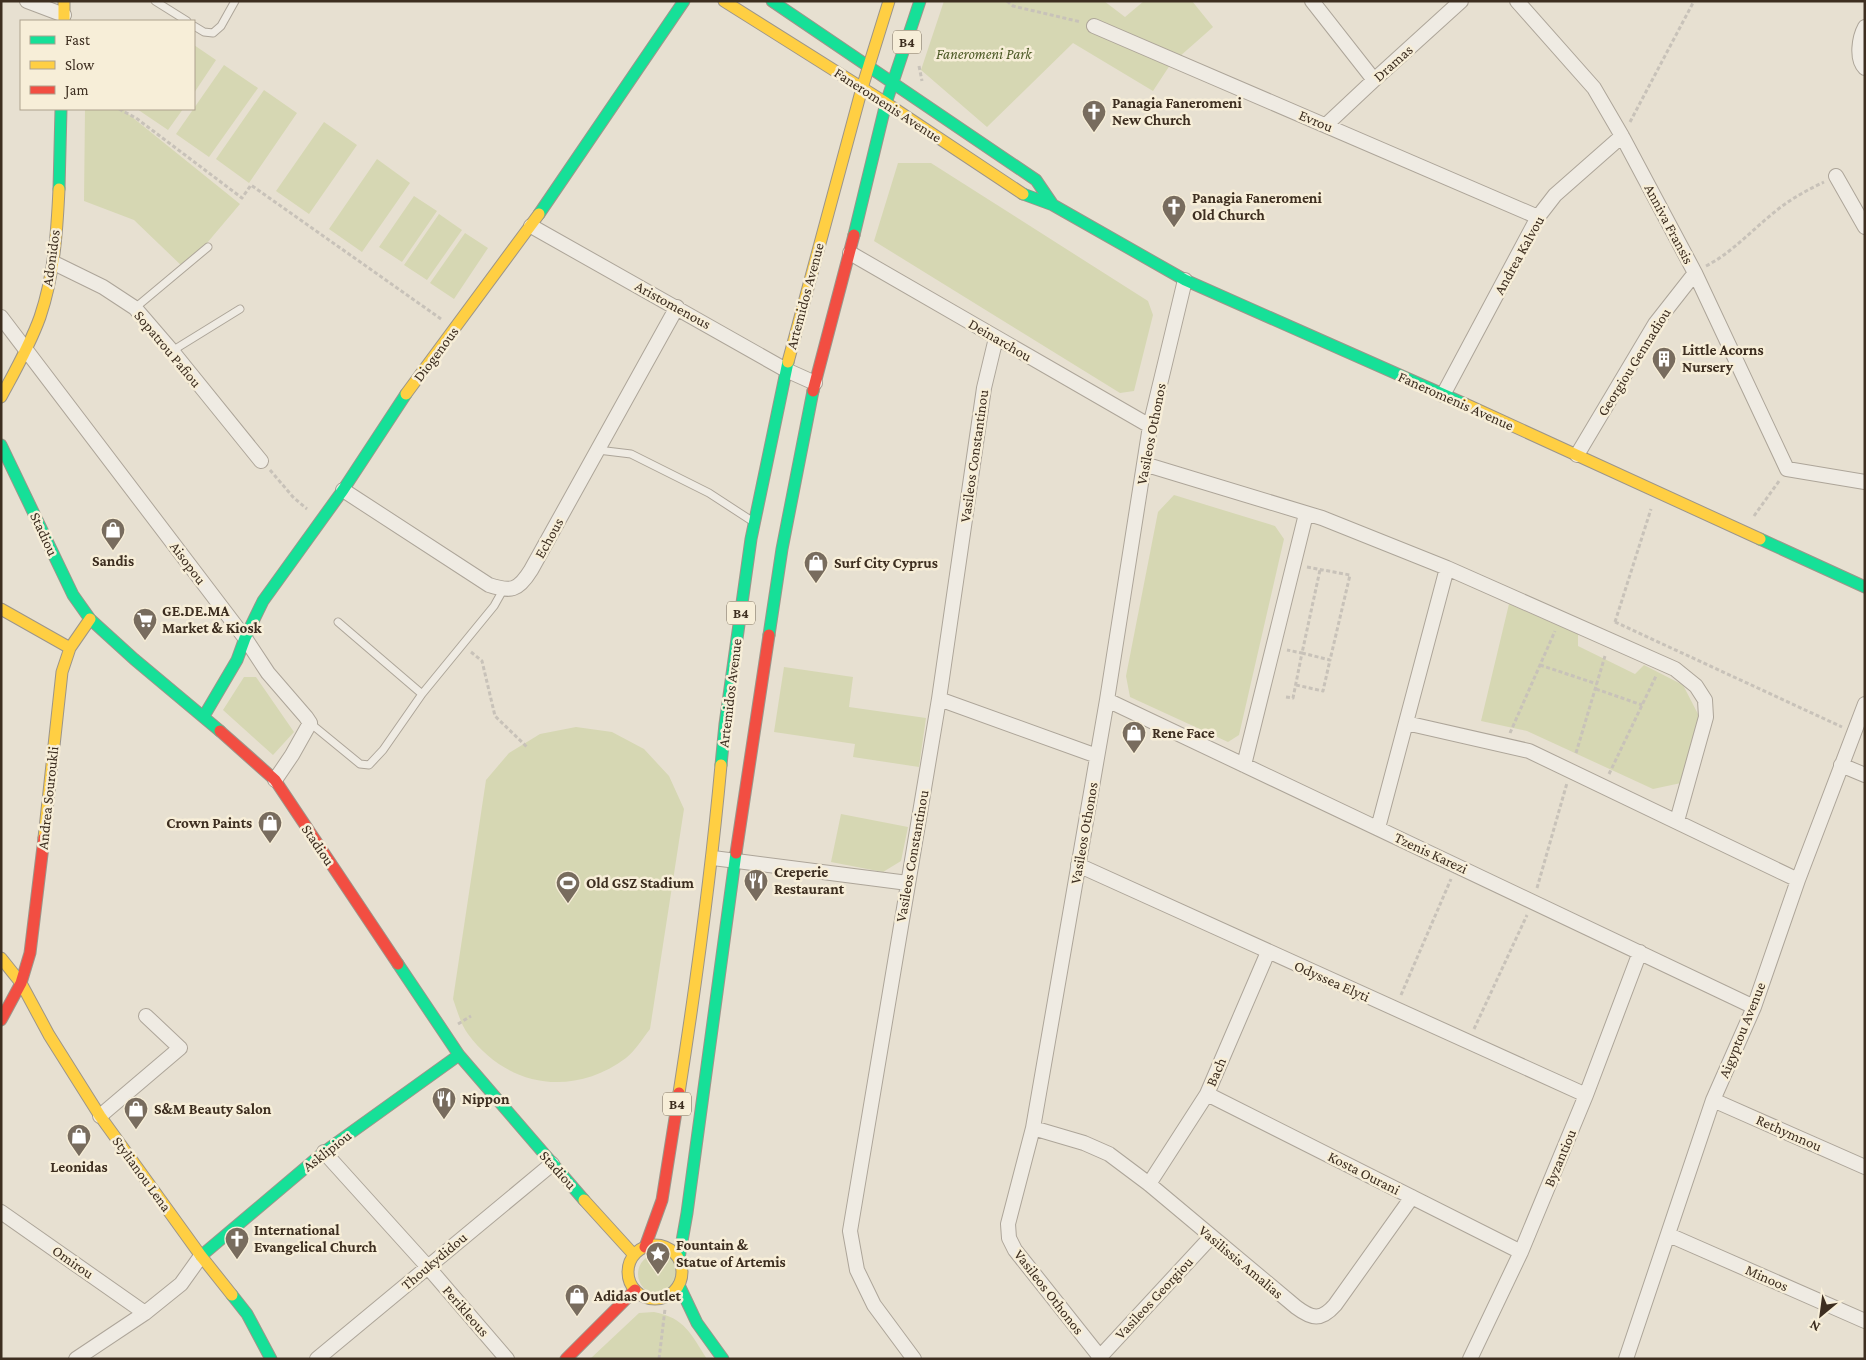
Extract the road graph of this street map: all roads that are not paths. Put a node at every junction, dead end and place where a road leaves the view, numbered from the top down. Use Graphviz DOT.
graph roads {
  1 [pos="27,1"];
  2 [pos="155,1"];
  3 [pos="235,1"];
  4 [pos="684,1"];
  5 [pos="724,1"];
  6 [pos="772,1"];
  7 [pos="889,1"];
  8 [pos="920,1"];
  9 [pos="1312,1"];
  10 [pos="1461,1"];
  11 [pos="1517,1"];
  12 [pos="64,12"];
  13 [pos="185,20"];
  14 [pos="1094,26"];
  15 [pos="195,27"];
  16 [pos="1865,28"];
  17 [pos="869,66"];
  18 [pos="1865,68"];
  19 [pos="1374,80"];
  20 [pos="893,82"];
  21 [pos="862,88"];
  22 [pos="886,103"];
  23 [pos="61,110"];
  24 [pos="1326,125"];
  25 [pos="1622,136"];
  26 [pos="1836,176"];
  27 [pos="1053,205"];
  28 [pos="1538,217"];
  29 [pos="531,226"];
  30 [pos="1865,227"];
  31 [pos="208,248"];
  32 [pos="850,253"];
  33 [pos="54,263"];
  34 [pos="1695,273"];
  35 [pos="1185,280"];
  36 [pos="677,307"];
  37 [pos="135,308"];
  38 [pos="240,309"];
  39 [pos="1,316"];
  40 [pos="996,338"];
  41 [pos="26,349"];
  42 [pos="172,351"];
  43 [pos="786,370"];
  44 [pos="815,383"];
  45 [pos="1443,395"];
  46 [pos="1,397"];
  47 [pos="1150,426"];
  48 [pos="1,445"];
  49 [pos="598,450"];
  50 [pos="1577,455"];
  51 [pos="260,461"];
  52 [pos="1144,464"];
  53 [pos="1865,482"];
  54 [pos="343,490"];
  55 [pos="1306,514"];
  56 [pos="754,523"];
  57 [pos="1447,568"];
  58 [pos="1865,587"];
  59 [pos="503,590"];
  60 [pos="1,609"];
  61 [pos="90,620"];
  62 [pos="338,622"];
  63 [pos="245,638"];
  64 [pos="70,648"];
  65 [pos="422,694"];
  66 [pos="939,699"];
  67 [pos="1108,700"];
  68 [pos="1865,704"];
  69 [pos="204,716"];
  70 [pos="310,722"];
  71 [pos="1406,722"];
  72 [pos="1097,756"];
  73 [pos="1244,764"];
  74 [pos="1840,765"];
  75 [pos="1865,776"];
  76 [pos="275,780"];
  77 [pos="1677,821"];
  78 [pos="1378,828"];
  79 [pos="713,858"];
  80 [pos="735,861"];
  81 [pos="1078,865"];
  82 [pos="1798,880"];
  83 [pos="908,883"];
  84 [pos="1268,952"];
  85 [pos="1640,952"];
  86 [pos="1,958"];
  87 [pos="21,983"];
  88 [pos="1754,1006"];
  89 [pos="146,1016"];
  90 [pos="1,1020"];
  91 [pos="459,1055"];
  92 [pos="1207,1094"];
  93 [pos="1586,1095"];
  94 [pos="1713,1100"];
  95 [pos="100,1116"];
  96 [pos="1033,1128"];
  97 [pos="324,1152"];
  98 [pos="1864,1163"];
  99 [pos="552,1164"];
  100 [pos="1149,1184"];
  101 [pos="1412,1197"];
  102 [pos="1,1212"];
  103 [pos="1669,1235"];
  104 [pos="1211,1237"];
  105 [pos="645,1247"];
  106 [pos="1521,1252"];
  107 [pos="634,1255"];
  108 [pos="201,1256"];
  109 [pos="678,1258"];
  110 [pos="428,1266"];
  111 [pos="679,1285"];
  112 [pos="634,1290"];
  113 [pos="666,1303"];
  114 [pos="145,1313"];
  115 [pos="1865,1322"];
  116 [pos="697,1323"];
  117 [pos="1099,1358"];
  118 [pos="76,1359"];
  119 [pos="271,1359"];
  120 [pos="317,1359"];
  121 [pos="507,1359"];
  122 [pos="566,1359"];
  123 [pos="723,1359"];
  124 [pos="914,1359"];
  125 [pos="1470,1359"];
  126 [pos="1626,1359"];
  1 -- 12 [label="street"];
  2 -- 13 [label="lane"];
  3 -- 15 [label="lane"];
  4 -- 29 [label="main road, Diogenous"];
  5 -- 21 [label="main road, Faneromenis Avenue"];
  6 -- 17 [label="main road, Faneromenis Avenue"];
  7 -- 17 [label="main road, Artemidos Avenue / B4"];
  8 -- 20 [label="main road, Artemidos Avenue / B4"];
  9 -- 19 [label="street"];
  10 -- 19 [label="street, Dramas"];
  11 -- 25 [label="street, Anniva Fransis"];
  14 -- 24 [label="street, Evrou"];
  16 -- 18 [label="street"];
  17 -- 20 [label="main road, Faneromenis Avenue"];
  17 -- 21 [label="main road, Artemidos Avenue / B4"];
  19 -- 24 [label="street, Dramas"];
  20 -- 22 [label="main road, Artemidos Avenue / B4"];
  20 -- 27 [label="main road, Faneromenis Avenue"];
  21 -- 22 [label="main road, Faneromenis Avenue"];
  21 -- 43 [label="main road, Artemidos Avenue / B4"];
  22 -- 27 [label="main road, Faneromenis Avenue"];
  22 -- 32 [label="main road, Artemidos Avenue / B4"];
  23 -- 33 [label="main road, Adonidos"];
  24 -- 28 [label="street, Evrou"];
  25 -- 28 [label="street, Andrea Kalvou"];
  25 -- 34 [label="street, Anniva Fransis"];
  26 -- 30 [label="street"];
  27 -- 35 [label="main road, Faneromenis Avenue"];
  28 -- 45 [label="street, Andrea Kalvou"];
  29 -- 36 [label="street, Aristomenous"];
  29 -- 54 [label="main road, Diogenous"];
  31 -- 37 [label="lane"];
  32 -- 40 [label="street, Deinarchou"];
  32 -- 44 [label="main road, Artemidos Avenue / B4"];
  33 -- 37 [label="street, Sopatrou Pafiou"];
  33 -- 41 [label="main road, Adonidos"];
  34 -- 50 [label="street, Georgiou Gennadiou"];
  34 -- 53 [label="street, Anniva Fransis"];
  35 -- 45 [label="main road, Faneromenis Avenue"];
  35 -- 47 [label="street, Vasileos Othonos"];
  36 -- 43 [label="street, Aristomenous"];
  36 -- 49 [label="street, Echous"];
  37 -- 42 [label="street, Sopatrou Pafiou"];
  38 -- 42 [label="lane"];
  39 -- 41 [label="street, Aisopou"];
  40 -- 47 [label="street, Deinarchou"];
  40 -- 66 [label="street, Vasileos Constantinou"];
  41 -- 46 [label="main road, Adonidos"];
  41 -- 63 [label="street, Aisopou"];
  42 -- 51 [label="street, Sopatrou Pafiou"];
  43 -- 44 [label="street, Aristomenous"];
  43 -- 56 [label="main road, Artemidos Avenue / B4"];
  44 -- 80 [label="main road, Artemidos Avenue / B4"];
  45 -- 50 [label="main road, Faneromenis Avenue"];
  47 -- 52 [label="street, Vasileos Othonos"];
  48 -- 61 [label="main road, Stadiou"];
  49 -- 56 [label="lane"];
  49 -- 59 [label="street, Echous"];
  50 -- 58 [label="main road, Faneromenis Avenue"];
  52 -- 55 [label="street"];
  52 -- 67 [label="street, Vasileos Othonos"];
  54 -- 59 [label="street"];
  54 -- 63 [label="main road, Diogenous"];
  55 -- 57 [label="street"];
  55 -- 73 [label="street"];
  56 -- 79 [label="main road, Artemidos Avenue / B4"];
  57 -- 71 [label="street"];
  57 -- 77 [label="street"];
  59 -- 65 [label="lane"];
  60 -- 64 [label="main road"];
  61 -- 64 [label="main road, Andrea Souroukli"];
  61 -- 69 [label="main road, Stadiou"];
  62 -- 65 [label="lane"];
  63 -- 69 [label="main road, Diogenous"];
  63 -- 70 [label="street, Aisopou"];
  64 -- 87 [label="main road, Andrea Souroukli"];
  65 -- 70 [label="lane"];
  66 -- 72 [label="street"];
  66 -- 83 [label="street, Vasileos Constantinou"];
  67 -- 72 [label="street, Vasileos Othonos"];
  67 -- 73 [label="street, Tzenis Karezi"];
  68 -- 74 [label="street, Aigyptou Avenue"];
  69 -- 76 [label="main road, Stadiou"];
  70 -- 76 [label="street"];
  71 -- 77 [label="street"];
  71 -- 78 [label="street"];
  72 -- 81 [label="street, Vasileos Othonos"];
  73 -- 78 [label="street, Tzenis Karezi"];
  74 -- 75 [label="street"];
  74 -- 82 [label="street, Aigyptou Avenue"];
  76 -- 91 [label="main road, Stadiou"];
  77 -- 82 [label="street"];
  78 -- 85 [label="street, Tzenis Karezi"];
  79 -- 80 [label="street"];
  79 -- 105 [label="main road, Artemidos Avenue / B4"];
  80 -- 83 [label="street"];
  80 -- 109 [label="main road, Artemidos Avenue / B4"];
  81 -- 84 [label="street, Odyssea Elyti"];
  81 -- 96 [label="street, Vasileos Othonos"];
  82 -- 88 [label="street, Aigyptou Avenue"];
  83 -- 124 [label="street, Vasileos Constantinou"];
  84 -- 92 [label="street, Bach"];
  84 -- 93 [label="street, Odyssea Elyti"];
  85 -- 88 [label="street, Tzenis Karezi"];
  85 -- 93 [label="street, Byzantiou"];
  86 -- 87 [label="main road, Stylianou Lena"];
  87 -- 90 [label="main road, Andrea Souroukli"];
  87 -- 95 [label="main road, Stylianou Lena"];
  88 -- 94 [label="street, Aigyptou Avenue"];
  89 -- 95 [label="street"];
  91 -- 97 [label="main road, Asklipiou"];
  91 -- 99 [label="main road, Stadiou"];
  92 -- 100 [label="street, Bach"];
  92 -- 101 [label="street, Kosta Ourani"];
  93 -- 106 [label="street, Byzantiou"];
  94 -- 98 [label="street, Rethymnou"];
  94 -- 103 [label="street, Aigyptou Avenue"];
  95 -- 108 [label="main road, Stylianou Lena"];
  96 -- 100 [label="street, Vasilissis Amalias"];
  96 -- 117 [label="street, Vasileos Othonos"];
  97 -- 108 [label="main road, Asklipiou"];
  97 -- 110 [label="street, Perikleous"];
  99 -- 107 [label="main road, Stadiou"];
  99 -- 110 [label="street, Thoukydidou"];
  100 -- 104 [label="street, Vasilissis Amalias"];
  101 -- 104 [label="street, Vasilissis Amalias"];
  101 -- 106 [label="street, Kosta Ourani"];
  102 -- 114 [label="street, Omirou"];
  103 -- 115 [label="street, Minoos"];
  103 -- 126 [label="street, Aigyptou Avenue"];
  104 -- 117 [label="street, Vasileos Georgiou"];
  105 -- 107 [label="main road"];
  105 -- 109 [label="main road"];
  106 -- 125 [label="street, Byzantiou"];
  107 -- 112 [label="main road"];
  108 -- 114 [label="street"];
  108 -- 119 [label="main road, Stylianou Lena"];
  109 -- 111 [label="main road, B4"];
  110 -- 120 [label="street, Thoukydidou"];
  110 -- 121 [label="street, Perikleous"];
  111 -- 113 [label="main road"];
  111 -- 116 [label="main road, B4"];
  112 -- 113 [label="main road"];
  112 -- 122 [label="main road"];
  113 -- 116 [label="main road, B4"];
  114 -- 118 [label="street"];
  116 -- 123 [label="main road, B4"];
}
